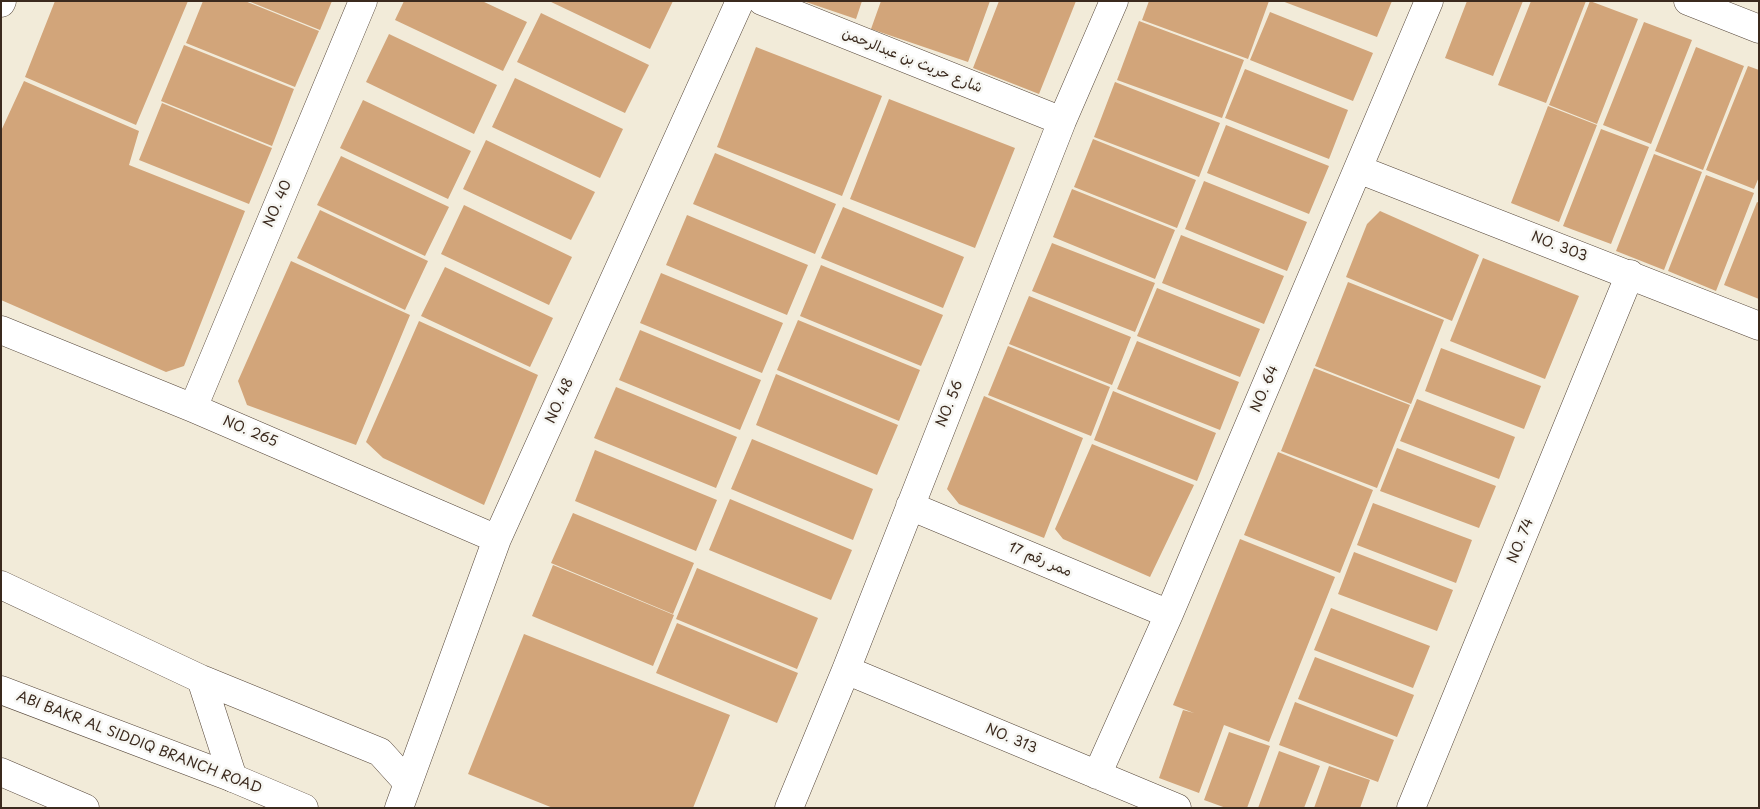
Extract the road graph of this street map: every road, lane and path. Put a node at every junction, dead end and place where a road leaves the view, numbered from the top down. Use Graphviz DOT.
graph roads {
  1 [pos="363,1"];
  2 [pos="740,1"];
  3 [pos="762,1"];
  4 [pos="1114,1"];
  5 [pos="1429,1"];
  6 [pos="1688,1"];
  7 [pos="1759,29"];
  8 [pos="1062,121"];
  9 [pos="1358,169"];
  10 [pos="1630,274"];
  11 [pos="1759,326"];
  12 [pos="1,330"];
  13 [pos="193,408"];
  14 [pos="910,506"];
  15 [pos="497,539"];
  16 [pos="9,595"];
  17 [pos="1169,614"];
  18 [pos="846,670"];
  19 [pos="200,679"];
  20 [pos="1,690"];
  21 [pos="1,772"];
  22 [pos="1097,775"];
  23 [pos="233,778"];
  24 [pos="408,782"];
  25 [pos="85,808"];
  26 [pos="304,808"];
  27 [pos="399,808"];
  28 [pos="789,808"];
  29 [pos="1177,808"];
  30 [pos="1411,808"];
  1 -- 13 [label="street, NO. 40"];
  2 -- 15 [label="street, NO. 48"];
  3 -- 8 [label="street, شارع حريث بن عبدالرحمن"];
  4 -- 8 [label="street, NO. 56"];
  5 -- 9 [label="street, NO. 64"];
  6 -- 7 [label="street"];
  8 -- 14 [label="street, NO. 56"];
  9 -- 10 [label="street, NO. 303"];
  9 -- 17 [label="street, NO. 64"];
  10 -- 11 [label="street, NO. 303"];
  10 -- 30 [label="street, NO. 74"];
  12 -- 13 [label="street, NO. 265"];
  13 -- 15 [label="street, NO. 265"];
  14 -- 17 [label="street, ممر رقم 17"];
  14 -- 18 [label="street, NO. 56"];
  15 -- 24 [label="street, NO. 48"];
  16 -- 19 [label="street"];
  17 -- 22 [label="street, NO. 64"];
  18 -- 22 [label="street, NO. 313"];
  18 -- 28 [label="street, NO. 56"];
  19 -- 23 [label="street"];
  19 -- 24 [label="street"];
  20 -- 23 [label="street, ABI BAKR AL SIDDIQ BRANCH ROAD"];
  21 -- 25 [label="street"];
  22 -- 29 [label="street, NO. 313"];
  23 -- 26 [label="street, ABI BAKR AL SIDDIQ BRANCH ROAD"];
  24 -- 27 [label="street, NO. 48"];
}
